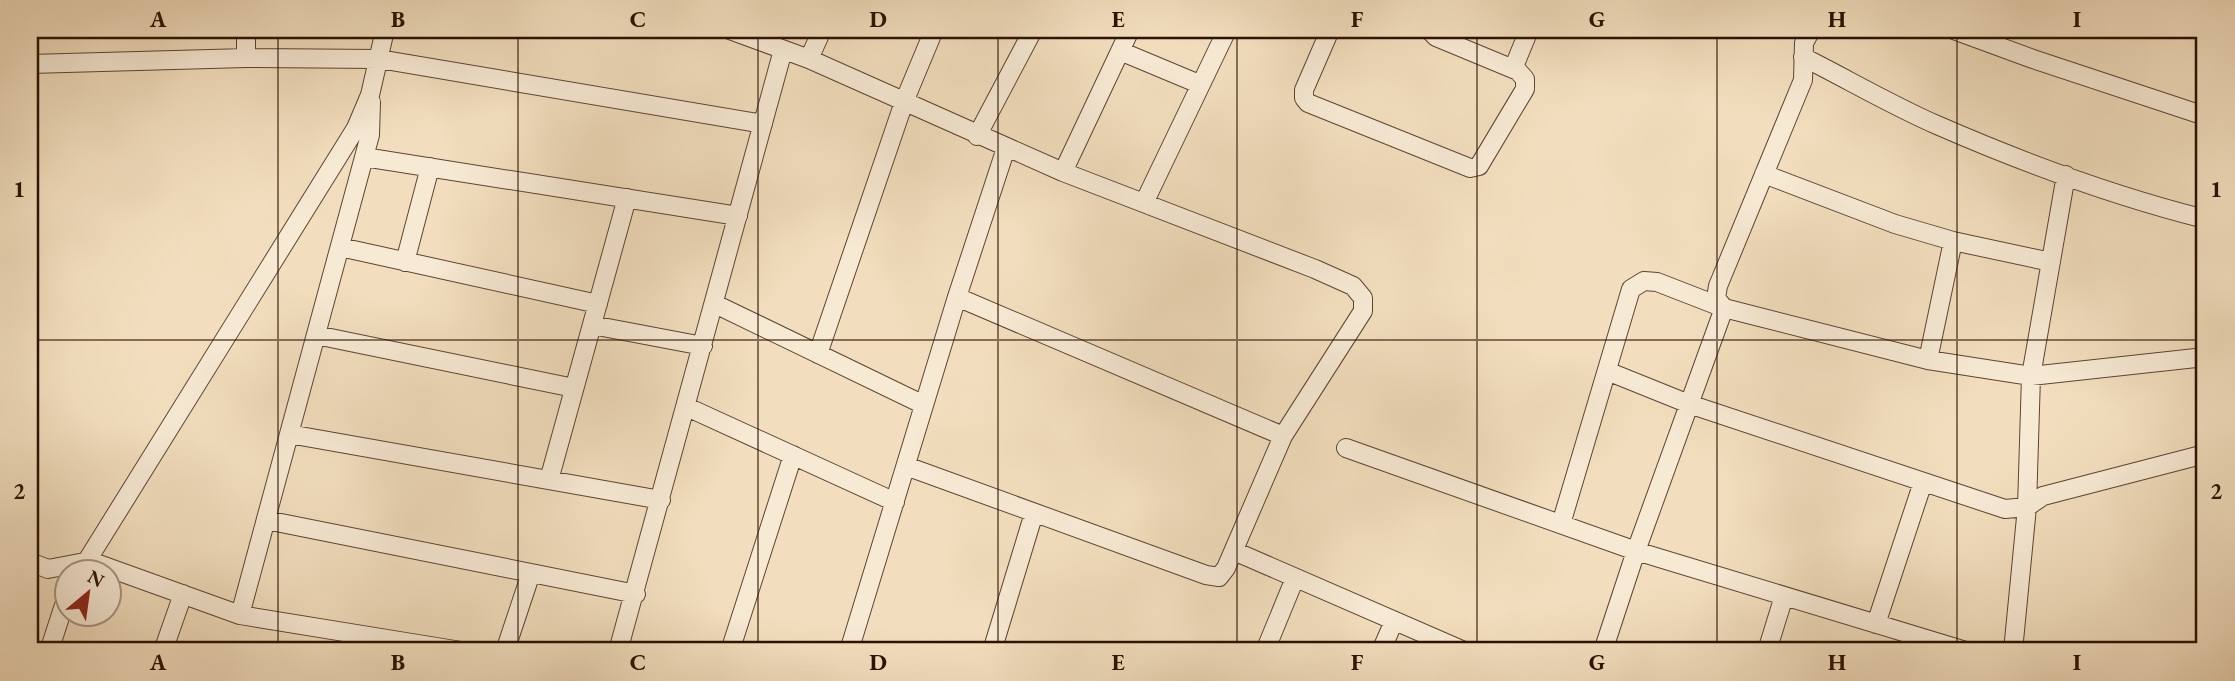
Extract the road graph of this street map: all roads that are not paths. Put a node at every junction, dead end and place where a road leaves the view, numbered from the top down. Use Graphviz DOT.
graph roads {
  1 [pos="246,30"];
  2 [pos="385,30"];
  3 [pos="730,30"];
  4 [pos="822,30"];
  5 [pos="934,30"];
  6 [pos="1033,30"];
  7 [pos="1130,30"];
  8 [pos="1227,30"];
  9 [pos="1330,30"];
  10 [pos="1429,30"];
  11 [pos="1529,30"];
  12 [pos="1811,30"];
  13 [pos="1954,30"];
  14 [pos="773,41"];
  15 [pos="1120,51"];
  16 [pos="1803,57"];
  17 [pos="246,58"];
  18 [pos="379,59"];
  19 [pos="809,59"];
  20 [pos="30,64"];
  21 [pos="1513,69"];
  22 [pos="1199,84"];
  23 [pos="370,94"];
  24 [pos="904,102"];
  25 [pos="2205,116"];
  26 [pos="764,124"];
  27 [pos="977,136"];
  28 [pos="1006,148"];
  29 [pos="364,157"];
  30 [pos="430,167"];
  31 [pos="1063,172"];
  32 [pos="1764,174"];
  33 [pos="2066,175"];
  34 [pos="627,198"];
  35 [pos="1144,203"];
  36 [pos="738,216"];
  37 [pos="2205,219"];
  38 [pos="1953,241"];
  39 [pos="340,247"];
  40 [pos="405,262"];
  41 [pos="2051,262"];
  42 [pos="957,297"];
  43 [pos="598,304"];
  44 [pos="715,304"];
  45 [pos="1724,308"];
  46 [pos="592,325"];
  47 [pos="316,335"];
  48 [pos="703,346"];
  49 [pos="818,354"];
  50 [pos="2205,357"];
  51 [pos="1928,360"];
  52 [pos="1607,371"];
  53 [pos="2031,376"];
  54 [pos="574,388"];
  55 [pos="1689,404"];
  56 [pos="924,405"];
  57 [pos="687,407"];
  58 [pos="289,434"];
  59 [pos="1283,436"];
  60 [pos="1346,448"];
  61 [pos="2205,454"];
  62 [pos="793,455"];
  63 [pos="906,466"];
  64 [pos="549,480"];
  65 [pos="1923,482"];
  66 [pos="662,500"];
  67 [pos="895,502"];
  68 [pos="2027,507"];
  69 [pos="1034,513"];
  70 [pos="266,520"];
  71 [pos="1561,524"];
  72 [pos="1636,551"];
  73 [pos="1240,553"];
  74 [pos="90,558"];
  75 [pos="30,562"];
  76 [pos="52,569"];
  77 [pos="531,572"];
  78 [pos="1287,574"];
  79 [pos="122,577"];
  80 [pos="183,594"];
  81 [pos="636,594"];
  82 [pos="1784,596"];
  83 [pos="240,615"];
  84 [pos="1394,621"];
  85 [pos="1876,624"];
  86 [pos="57,628"];
  87 [pos="1933,647"];
  88 [pos="49,651"];
  89 [pos="163,651"];
  90 [pos="461,651"];
  91 [pos="505,651"];
  92 [pos="618,651"];
  93 [pos="730,651"];
  94 [pos="849,651"];
  95 [pos="992,651"];
  96 [pos="1265,651"];
  97 [pos="1381,651"];
  98 [pos="1464,651"];
  99 [pos="1603,651"];
  100 [pos="1766,651"];
  101 [pos="1965,651"];
  102 [pos="2013,651"];
  1 -- 17 [label="street"];
  2 -- 18 [label="street"];
  3 -- 14 [label="street"];
  4 -- 19 [label="street"];
  5 -- 24 [label="street"];
  6 -- 27 [label="street"];
  7 -- 15 [label="street"];
  8 -- 22 [label="street"];
  9 -- 21 [label="street"];
  10 -- 21 [label="street"];
  11 -- 21 [label="street"];
  12 -- 16 [label="street"];
  13 -- 25 [label="street"];
  14 -- 19 [label="street"];
  14 -- 26 [label="street"];
  15 -- 22 [label="street"];
  15 -- 31 [label="street"];
  16 -- 32 [label="street"];
  16 -- 33 [label="street"];
  17 -- 18 [label="street"];
  17 -- 20 [label="street"];
  18 -- 23 [label="street"];
  18 -- 26 [label="street"];
  19 -- 24 [label="street"];
  22 -- 35 [label="street"];
  23 -- 29 [label="street"];
  23 -- 74 [label="street"];
  24 -- 27 [label="street"];
  24 -- 49 [label="street"];
  26 -- 36 [label="street"];
  27 -- 28 [label="street"];
  28 -- 31 [label="street"];
  28 -- 42 [label="street"];
  29 -- 30 [label="street"];
  29 -- 39 [label="street"];
  30 -- 34 [label="street"];
  30 -- 40 [label="street"];
  31 -- 35 [label="street"];
  32 -- 38 [label="street"];
  32 -- 45 [label="street"];
  33 -- 37 [label="street"];
  33 -- 41 [label="street"];
  34 -- 36 [label="street"];
  34 -- 43 [label="street"];
  35 -- 59 [label="street"];
  36 -- 44 [label="street"];
  38 -- 41 [label="street"];
  38 -- 51 [label="street"];
  39 -- 40 [label="street"];
  39 -- 47 [label="street"];
  40 -- 43 [label="street"];
  41 -- 53 [label="street"];
  42 -- 56 [label="street"];
  42 -- 59 [label="street"];
  43 -- 46 [label="street"];
  44 -- 48 [label="street"];
  44 -- 49 [label="street"];
  45 -- 51 [label="street"];
  45 -- 52 [label="street"];
  45 -- 55 [label="street"];
  46 -- 48 [label="street"];
  46 -- 54 [label="street"];
  47 -- 54 [label="street"];
  47 -- 58 [label="street"];
  48 -- 57 [label="street"];
  49 -- 56 [label="street"];
  50 -- 53 [label="street"];
  51 -- 53 [label="street"];
  52 -- 55 [label="street"];
  52 -- 71 [label="street"];
  53 -- 68 [label="street"];
  54 -- 64 [label="street"];
  55 -- 65 [label="street"];
  55 -- 72 [label="street"];
  56 -- 63 [label="street"];
  57 -- 62 [label="street"];
  57 -- 66 [label="street"];
  58 -- 64 [label="street"];
  58 -- 70 [label="street"];
  59 -- 73 [label="street"];
  60 -- 71 [label="street"];
  61 -- 68 [label="street"];
  62 -- 67 [label="street"];
  62 -- 93 [label="street"];
  63 -- 67 [label="street"];
  63 -- 69 [label="street"];
  64 -- 66 [label="street"];
  65 -- 68 [label="street"];
  65 -- 85 [label="street"];
  66 -- 81 [label="street"];
  67 -- 94 [label="street"];
  68 -- 102 [label="street"];
  69 -- 73 [label="street"];
  69 -- 95 [label="street"];
  70 -- 77 [label="street"];
  70 -- 83 [label="street"];
  71 -- 72 [label="street"];
  72 -- 82 [label="street"];
  72 -- 99 [label="street"];
  73 -- 78 [label="street"];
  75 -- 76 [label="street"];
  77 -- 81 [label="street"];
  77 -- 91 [label="street"];
  78 -- 84 [label="street"];
  78 -- 96 [label="street"];
  79 -- 80 [label="street"];
  80 -- 83 [label="street"];
  80 -- 89 [label="street"];
  81 -- 92 [label="street"];
  82 -- 85 [label="street"];
  82 -- 100 [label="street"];
  83 -- 90 [label="street"];
  84 -- 97 [label="street"];
  84 -- 98 [label="street"];
  85 -- 87 [label="street"];
  86 -- 88 [label="street"];
  87 -- 101 [label="street"];
}
